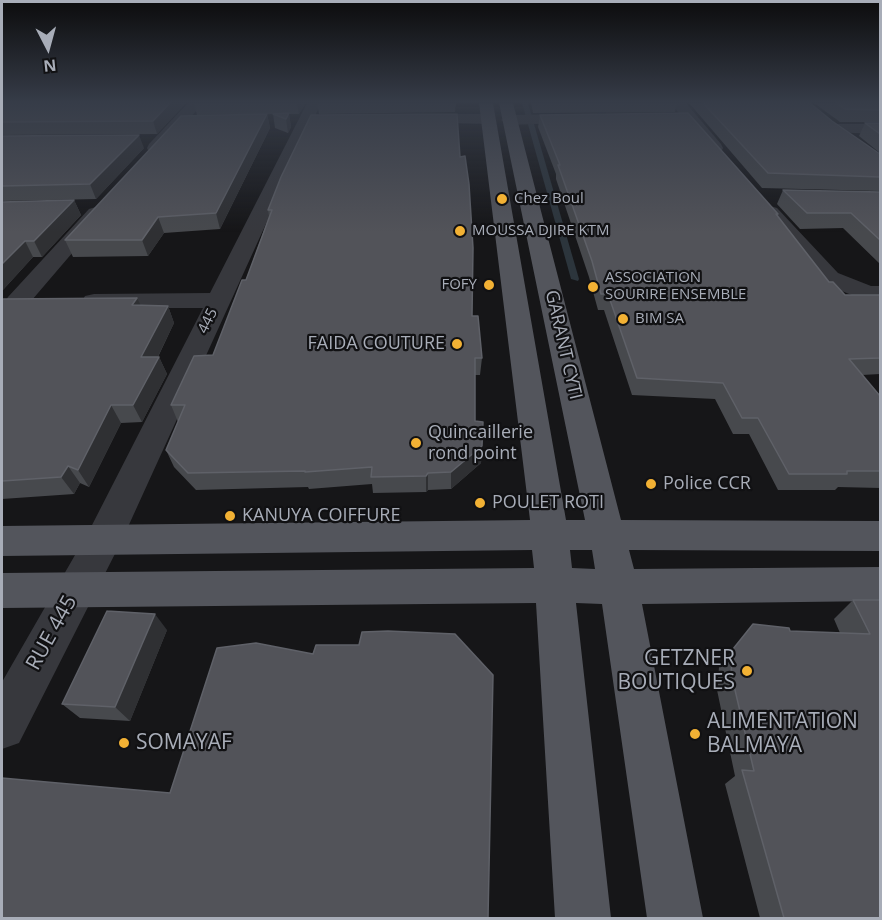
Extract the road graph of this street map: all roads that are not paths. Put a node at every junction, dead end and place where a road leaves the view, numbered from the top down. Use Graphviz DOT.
graph roads {
  1 [pos="157,146"];
  2 [pos="294,146"];
  3 [pos="501,146"];
  4 [pos="506,146"];
  5 [pos="711,146"];
  6 [pos="727,162"];
  7 [pos="139,166"];
  8 [pos="778,197"];
  9 [pos="80,208"];
  10 [pos="880,293"];
  11 [pos="219,300"];
  12 [pos="9,302"];
  13 [pos="550,535"];
  14 [pos="880,536"];
  15 [pos="608,537"];
  16 [pos="103,540"];
  17 [pos="2,541"];
  18 [pos="880,584"];
  19 [pos="555,585"];
  20 [pos="619,587"];
  21 [pos="2,591"];
  22 [pos="75,591"];
  23 [pos="2,726"];
  24 [pos="583,918"];
  25 [pos="675,918"];
  1 -- 7 [label="street"];
  2 -- 11 [label="street, 445"];
  3 -- 13 [label="main road, GARANT CYTI"];
  4 -- 15 [label="main road, GARANT CYTI"];
  5 -- 6 [label="street"];
  8 -- 10 [label="street"];
  9 -- 12 [label="street"];
  11 -- 12 [label="street"];
  11 -- 16 [label="street, 445"];
  13 -- 15 [label="main road"];
  13 -- 16 [label="main road"];
  13 -- 19 [label="main road, GARANT CYTI"];
  14 -- 15 [label="main road"];
  15 -- 20 [label="main road, GARANT CYTI"];
  16 -- 17 [label="main road"];
  16 -- 22 [label="street, RUE 445"];
  18 -- 20 [label="main road"];
  19 -- 20 [label="main road"];
  19 -- 22 [label="main road"];
  19 -- 24 [label="main road, GARANT CYTI"];
  20 -- 25 [label="main road, GARANT CYTI"];
  21 -- 22 [label="main road"];
  22 -- 23 [label="street, RUE 445"];
}
